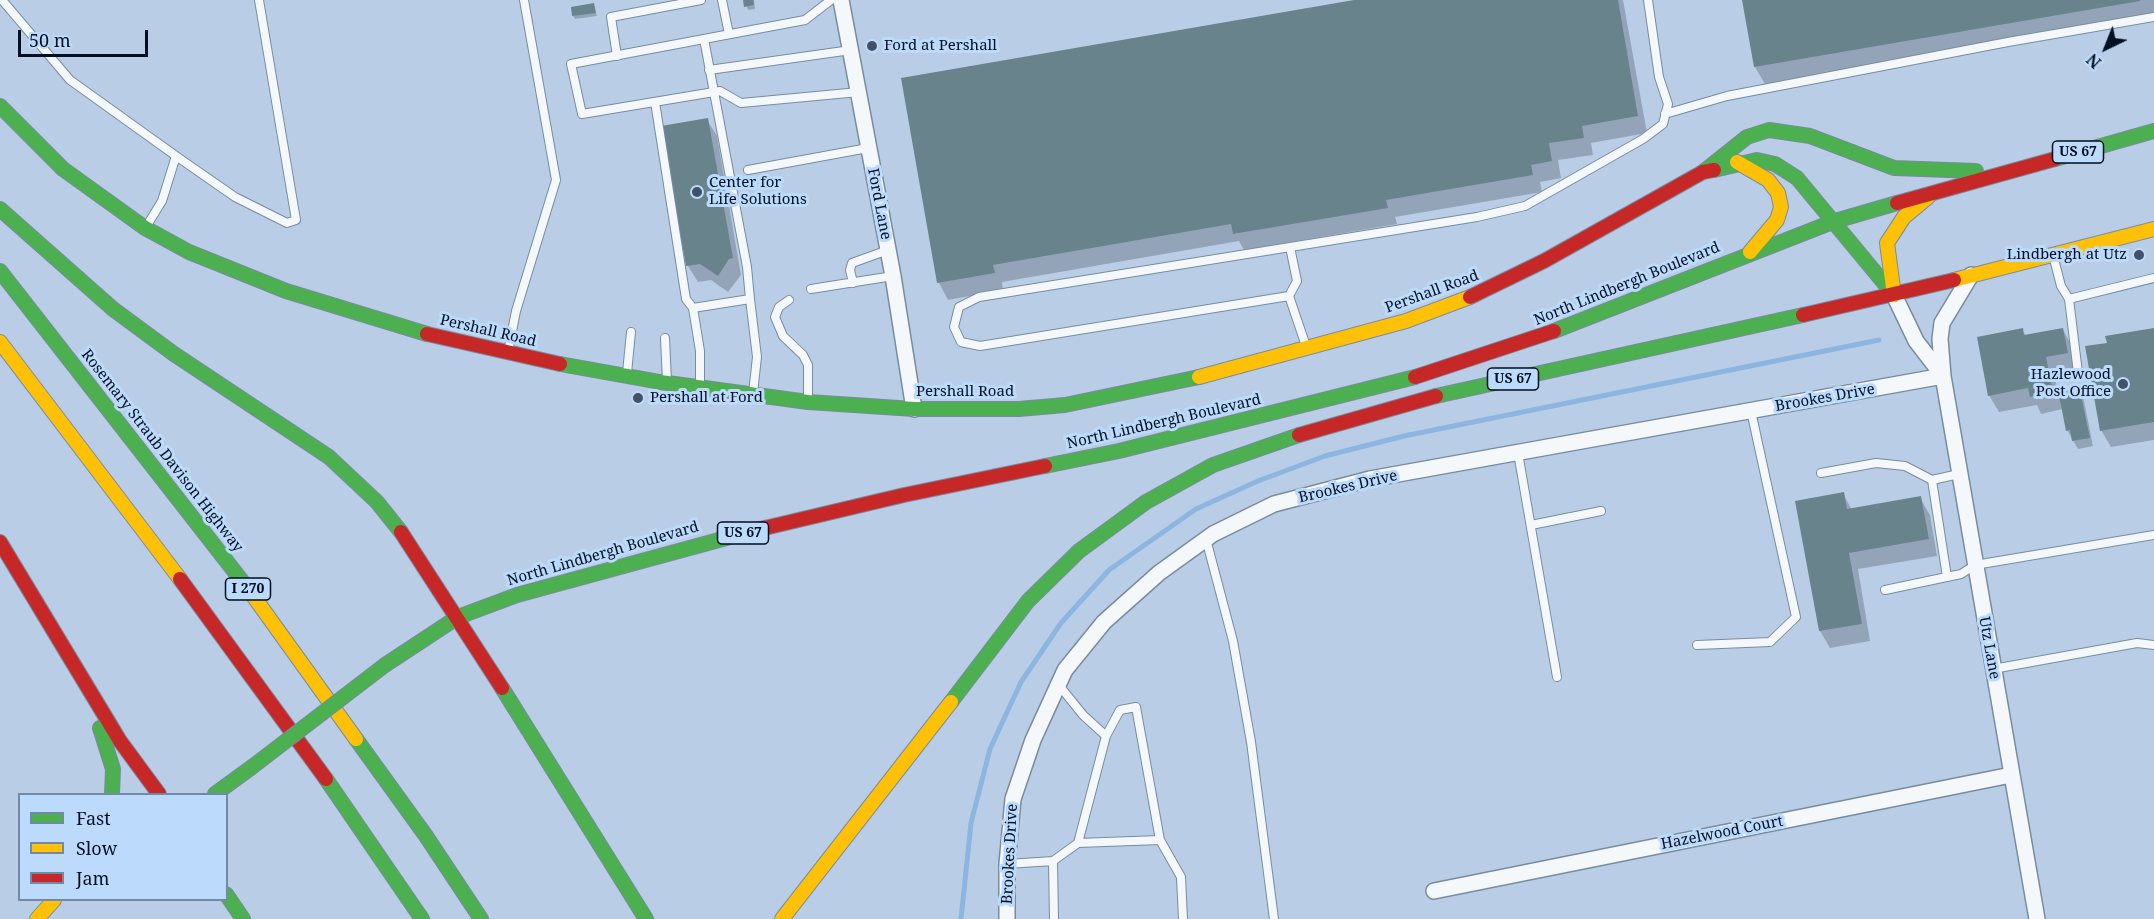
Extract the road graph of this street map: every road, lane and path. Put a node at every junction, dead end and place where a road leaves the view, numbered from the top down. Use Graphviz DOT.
graph roads {
  1 [pos="2,0"];
  2 [pos="259,0"];
  3 [pos="524,0"];
  4 [pos="701,0"];
  5 [pos="722,0"];
  6 [pos="831,0"];
  7 [pos="841,0"];
  8 [pos="1648,0"];
  9 [pos="2154,17"];
  10 [pos="729,34"];
  11 [pos="704,39"];
  12 [pos="851,50"];
  13 [pos="617,56"];
  14 [pos="709,70"];
  15 [pos="859,92"];
  16 [pos="712,93"];
  17 [pos="655,102"];
  18 [pos="0,106"];
  19 [pos="1665,114"];
  20 [pos="2154,131"];
  21 [pos="868,148"];
  22 [pos="176,156"];
  23 [pos="1737,162"];
  24 [pos="748,170"];
  25 [pos="2008,171"];
  26 [pos="1703,172"];
  27 [pos="1934,192"];
  28 [pos="0,209"];
  29 [pos="1835,221"];
  30 [pos="145,228"];
  31 [pos="2154,229"];
  32 [pos="1290,247"];
  33 [pos="888,250"];
  34 [pos="1749,253"];
  35 [pos="2053,254"];
  36 [pos="0,271"];
  37 [pos="1971,275"];
  38 [pos="893,276"];
  39 [pos="2154,278"];
  40 [pos="853,283"];
  41 [pos="811,289"];
  42 [pos="1894,295"];
  43 [pos="1289,296"];
  44 [pos="750,299"];
  45 [pos="2069,299"];
  46 [pos="789,300"];
  47 [pos="693,308"];
  48 [pos="631,332"];
  49 [pos="665,338"];
  50 [pos="0,342"];
  51 [pos="1306,347"];
  52 [pos="508,353"];
  53 [pos="2078,373"];
  54 [pos="626,376"];
  55 [pos="1943,376"];
  56 [pos="667,383"];
  57 [pos="700,388"];
  58 [pos="753,394"];
  59 [pos="808,402"];
  60 [pos="914,409"];
  61 [pos="1751,411"];
  62 [pos="1518,453"];
  63 [pos="1821,473"];
  64 [pos="1959,474"];
  65 [pos="1932,480"];
  66 [pos="1601,511"];
  67 [pos="1531,525"];
  68 [pos="2154,535"];
  69 [pos="1206,539"];
  70 [pos="0,542"];
  71 [pos="1975,565"];
  72 [pos="1947,577"];
  73 [pos="1885,590"];
  74 [pos="459,617"];
  75 [pos="53,632"];
  76 [pos="1697,645"];
  77 [pos="2154,645"];
  78 [pos="1993,669"];
  79 [pos="1557,677"];
  80 [pos="1058,684"];
  81 [pos="1106,736"];
  82 [pos="2010,775"];
  83 [pos="112,793"];
  84 [pos="158,793"];
  85 [pos="218,793"];
  86 [pos="1161,840"];
  87 [pos="1078,843"];
  88 [pos="1053,861"];
  89 [pos="1007,864"];
  90 [pos="1434,891"];
  91 [pos="228,897"];
  92 [pos="53,901"];
  93 [pos="37,919"];
  94 [pos="243,919"];
  95 [pos="422,919"];
  96 [pos="481,919"];
  97 [pos="646,919"];
  98 [pos="782,919"];
  99 [pos="1007,919"];
  100 [pos="1054,919"];
  101 [pos="1183,919"];
  102 [pos="1274,919"];
  103 [pos="2037,919"];
  1 -- 22 [label="lane"];
  2 -- 22 [label="lane"];
  3 -- 52 [label="lane"];
  4 -- 13 [label="lane"];
  5 -- 10 [label="lane"];
  6 -- 10 [label="lane"];
  7 -- 12 [label="street, Ford Lane"];
  8 -- 19 [label="lane"];
  9 -- 19 [label="lane"];
  10 -- 11 [label="lane"];
  11 -- 13 [label="lane"];
  11 -- 14 [label="lane"];
  12 -- 14 [label="lane"];
  12 -- 15 [label="street, Ford Lane"];
  13 -- 17 [label="lane"];
  14 -- 16 [label="lane"];
  15 -- 16 [label="lane"];
  15 -- 21 [label="street, Ford Lane"];
  16 -- 17 [label="lane"];
  16 -- 44 [label="lane"];
  17 -- 47 [label="lane"];
  18 -- 30 [label="main road, Pershall Road"];
  19 -- 32 [label="lane"];
  20 -- 25 [label="main road, North Lindbergh Boulevard / US 67"];
  21 -- 24 [label="lane"];
  21 -- 33 [label="street, Ford Lane"];
  22 -- 30 [label="lane"];
  23 -- 26 [label="main road, Pershall Road"];
  23 -- 29 [label="main road, Pershall Road"];
  23 -- 34 [label="main road"];
  25 -- 26 [label="main road"];
  25 -- 27 [label="main road, North Lindbergh Boulevard / US 67"];
  26 -- 51 [label="main road, Pershall Road"];
  27 -- 29 [label="main road, North Lindbergh Boulevard / US 67"];
  27 -- 42 [label="main road"];
  28 -- 74 [label="main road"];
  29 -- 34 [label="main road, North Lindbergh Boulevard / US 67"];
  29 -- 42 [label="main road, Pershall Road"];
  30 -- 52 [label="main road, Pershall Road"];
  31 -- 35 [label="main road, US 67"];
  32 -- 43 [label="lane"];
  32 -- 43 [label="lane"];
  33 -- 38 [label="street, Ford Lane"];
  33 -- 40 [label="lane"];
  34 -- 74 [label="main road, North Lindbergh Boulevard / US 67"];
  35 -- 37 [label="main road, US 67"];
  35 -- 45 [label="lane"];
  36 -- 96 [label="main road, Rosemary Straub Davison Highway / I 270"];
  37 -- 42 [label="main road, US 67"];
  37 -- 55 [label="street, Utz Lane"];
  38 -- 40 [label="lane"];
  38 -- 60 [label="street, Ford Lane"];
  39 -- 45 [label="lane"];
  40 -- 41 [label="lane"];
  42 -- 55 [label="street, Utz Lane"];
  42 -- 98 [label="main road, US 67"];
  43 -- 51 [label="lane"];
  44 -- 47 [label="lane"];
  44 -- 58 [label="lane"];
  45 -- 53 [label="lane"];
  46 -- 59 [label="lane"];
  47 -- 57 [label="lane"];
  48 -- 54 [label="lane"];
  49 -- 56 [label="lane"];
  50 -- 95 [label="main road"];
  51 -- 60 [label="main road, Pershall Road"];
  52 -- 54 [label="main road, Pershall Road"];
  54 -- 56 [label="main road, Pershall Road"];
  55 -- 61 [label="street, Brookes Drive"];
  55 -- 64 [label="street, Utz Lane"];
  56 -- 57 [label="main road, Pershall Road"];
  57 -- 58 [label="main road, Pershall Road"];
  58 -- 59 [label="main road, Pershall Road"];
  59 -- 60 [label="main road, Pershall Road"];
  61 -- 62 [label="street, Brookes Drive"];
  61 -- 76 [label="lane"];
  62 -- 67 [label="lane"];
  62 -- 69 [label="street, Brookes Drive"];
  63 -- 65 [label="lane"];
  64 -- 65 [label="lane"];
  64 -- 71 [label="street, Utz Lane"];
  65 -- 72 [label="lane"];
  66 -- 67 [label="lane"];
  67 -- 79 [label="lane"];
  68 -- 71 [label="lane"];
  69 -- 80 [label="street, Brookes Drive"];
  69 -- 102 [label="lane"];
  70 -- 75 [label="main road"];
  71 -- 72 [label="lane"];
  71 -- 78 [label="street, Utz Lane"];
  72 -- 73 [label="lane"];
  74 -- 85 [label="main road, North Lindbergh Boulevard / US 67, bridge"];
  74 -- 97 [label="main road"];
  75 -- 83 [label="main road"];
  75 -- 84 [label="main road"];
  77 -- 78 [label="lane"];
  78 -- 82 [label="street, Utz Lane"];
  80 -- 81 [label="lane"];
  80 -- 89 [label="street, Brookes Drive"];
  81 -- 86 [label="lane"];
  81 -- 87 [label="lane"];
  82 -- 90 [label="street, Hazelwood Court"];
  82 -- 103 [label="street, Utz Lane"];
  86 -- 87 [label="lane"];
  86 -- 101 [label="lane"];
  87 -- 88 [label="lane"];
  88 -- 89 [label="lane"];
  88 -- 100 [label="lane"];
  89 -- 99 [label="street, Brookes Drive"];
  91 -- 94 [label="main road"];
  92 -- 93 [label="main road"];
}
